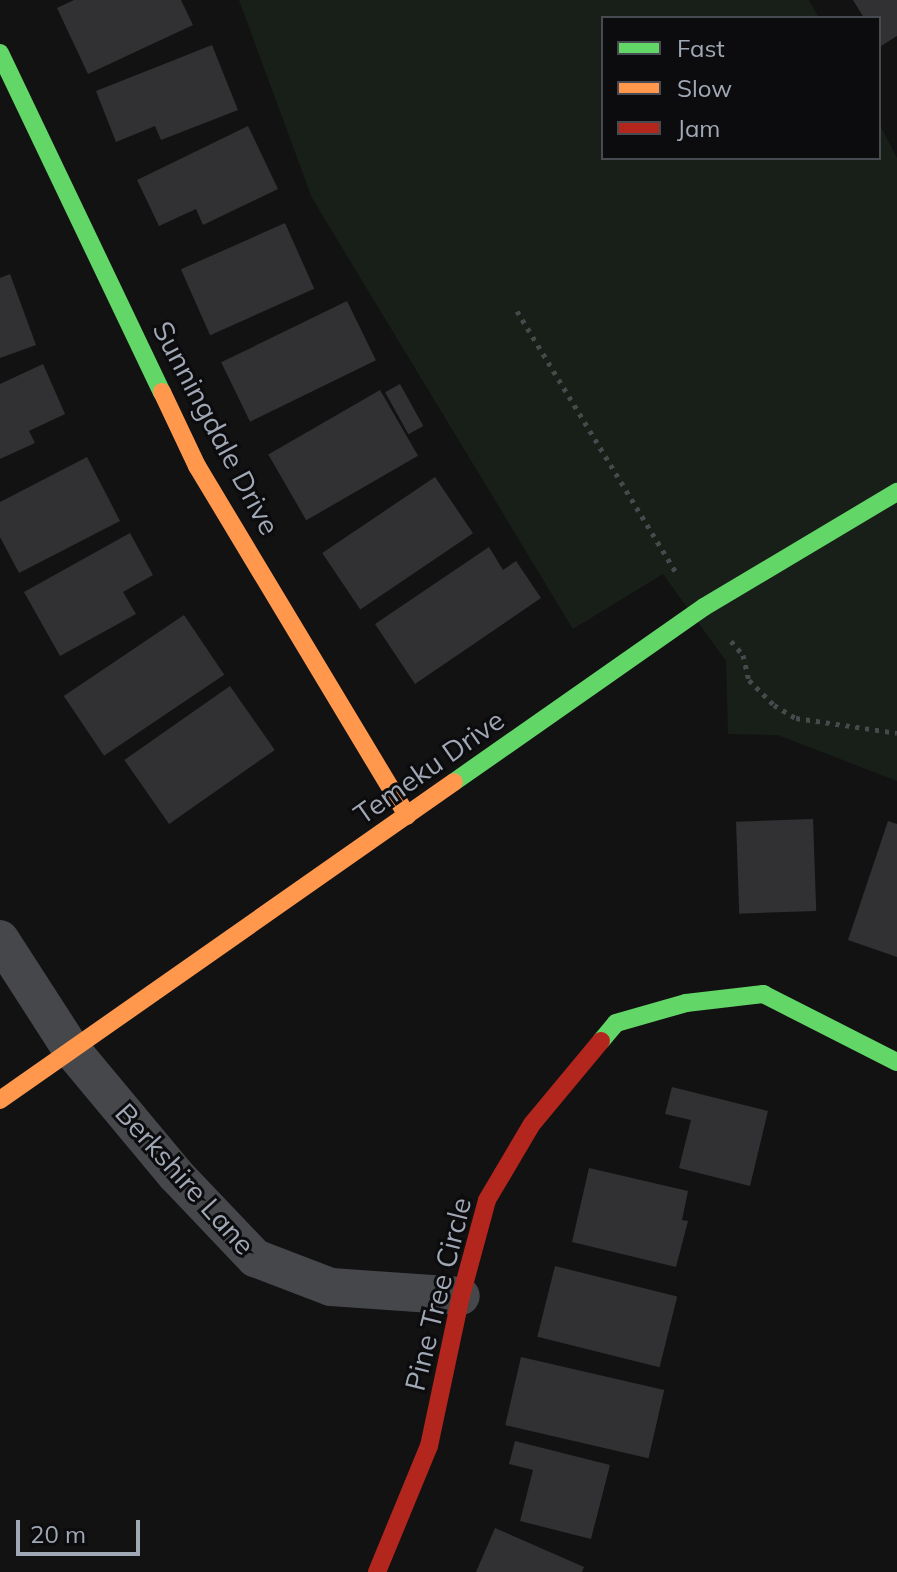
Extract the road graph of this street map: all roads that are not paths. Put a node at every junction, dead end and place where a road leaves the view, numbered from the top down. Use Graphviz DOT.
graph roads {
  1 [pos="0,53"];
  2 [pos="897,492"];
  3 [pos="407,816"];
  4 [pos="0,939"];
  5 [pos="71,1049"];
  6 [pos="897,1062"];
  7 [pos="0,1100"];
  8 [pos="461,1296"];
  9 [pos="377,1572"];
  1 -- 3 [label="street, Sunningdale Drive"];
  2 -- 3 [label="street, Temeku Drive"];
  3 -- 5 [label="street, Temeku Drive"];
  4 -- 5 [label="street, Berkshire Lane"];
  5 -- 7 [label="street, Temeku Drive"];
  5 -- 8 [label="street, Berkshire Lane"];
  6 -- 8 [label="street, Pine Tree Circle"];
  8 -- 9 [label="street, Pine Tree Circle"];
}
